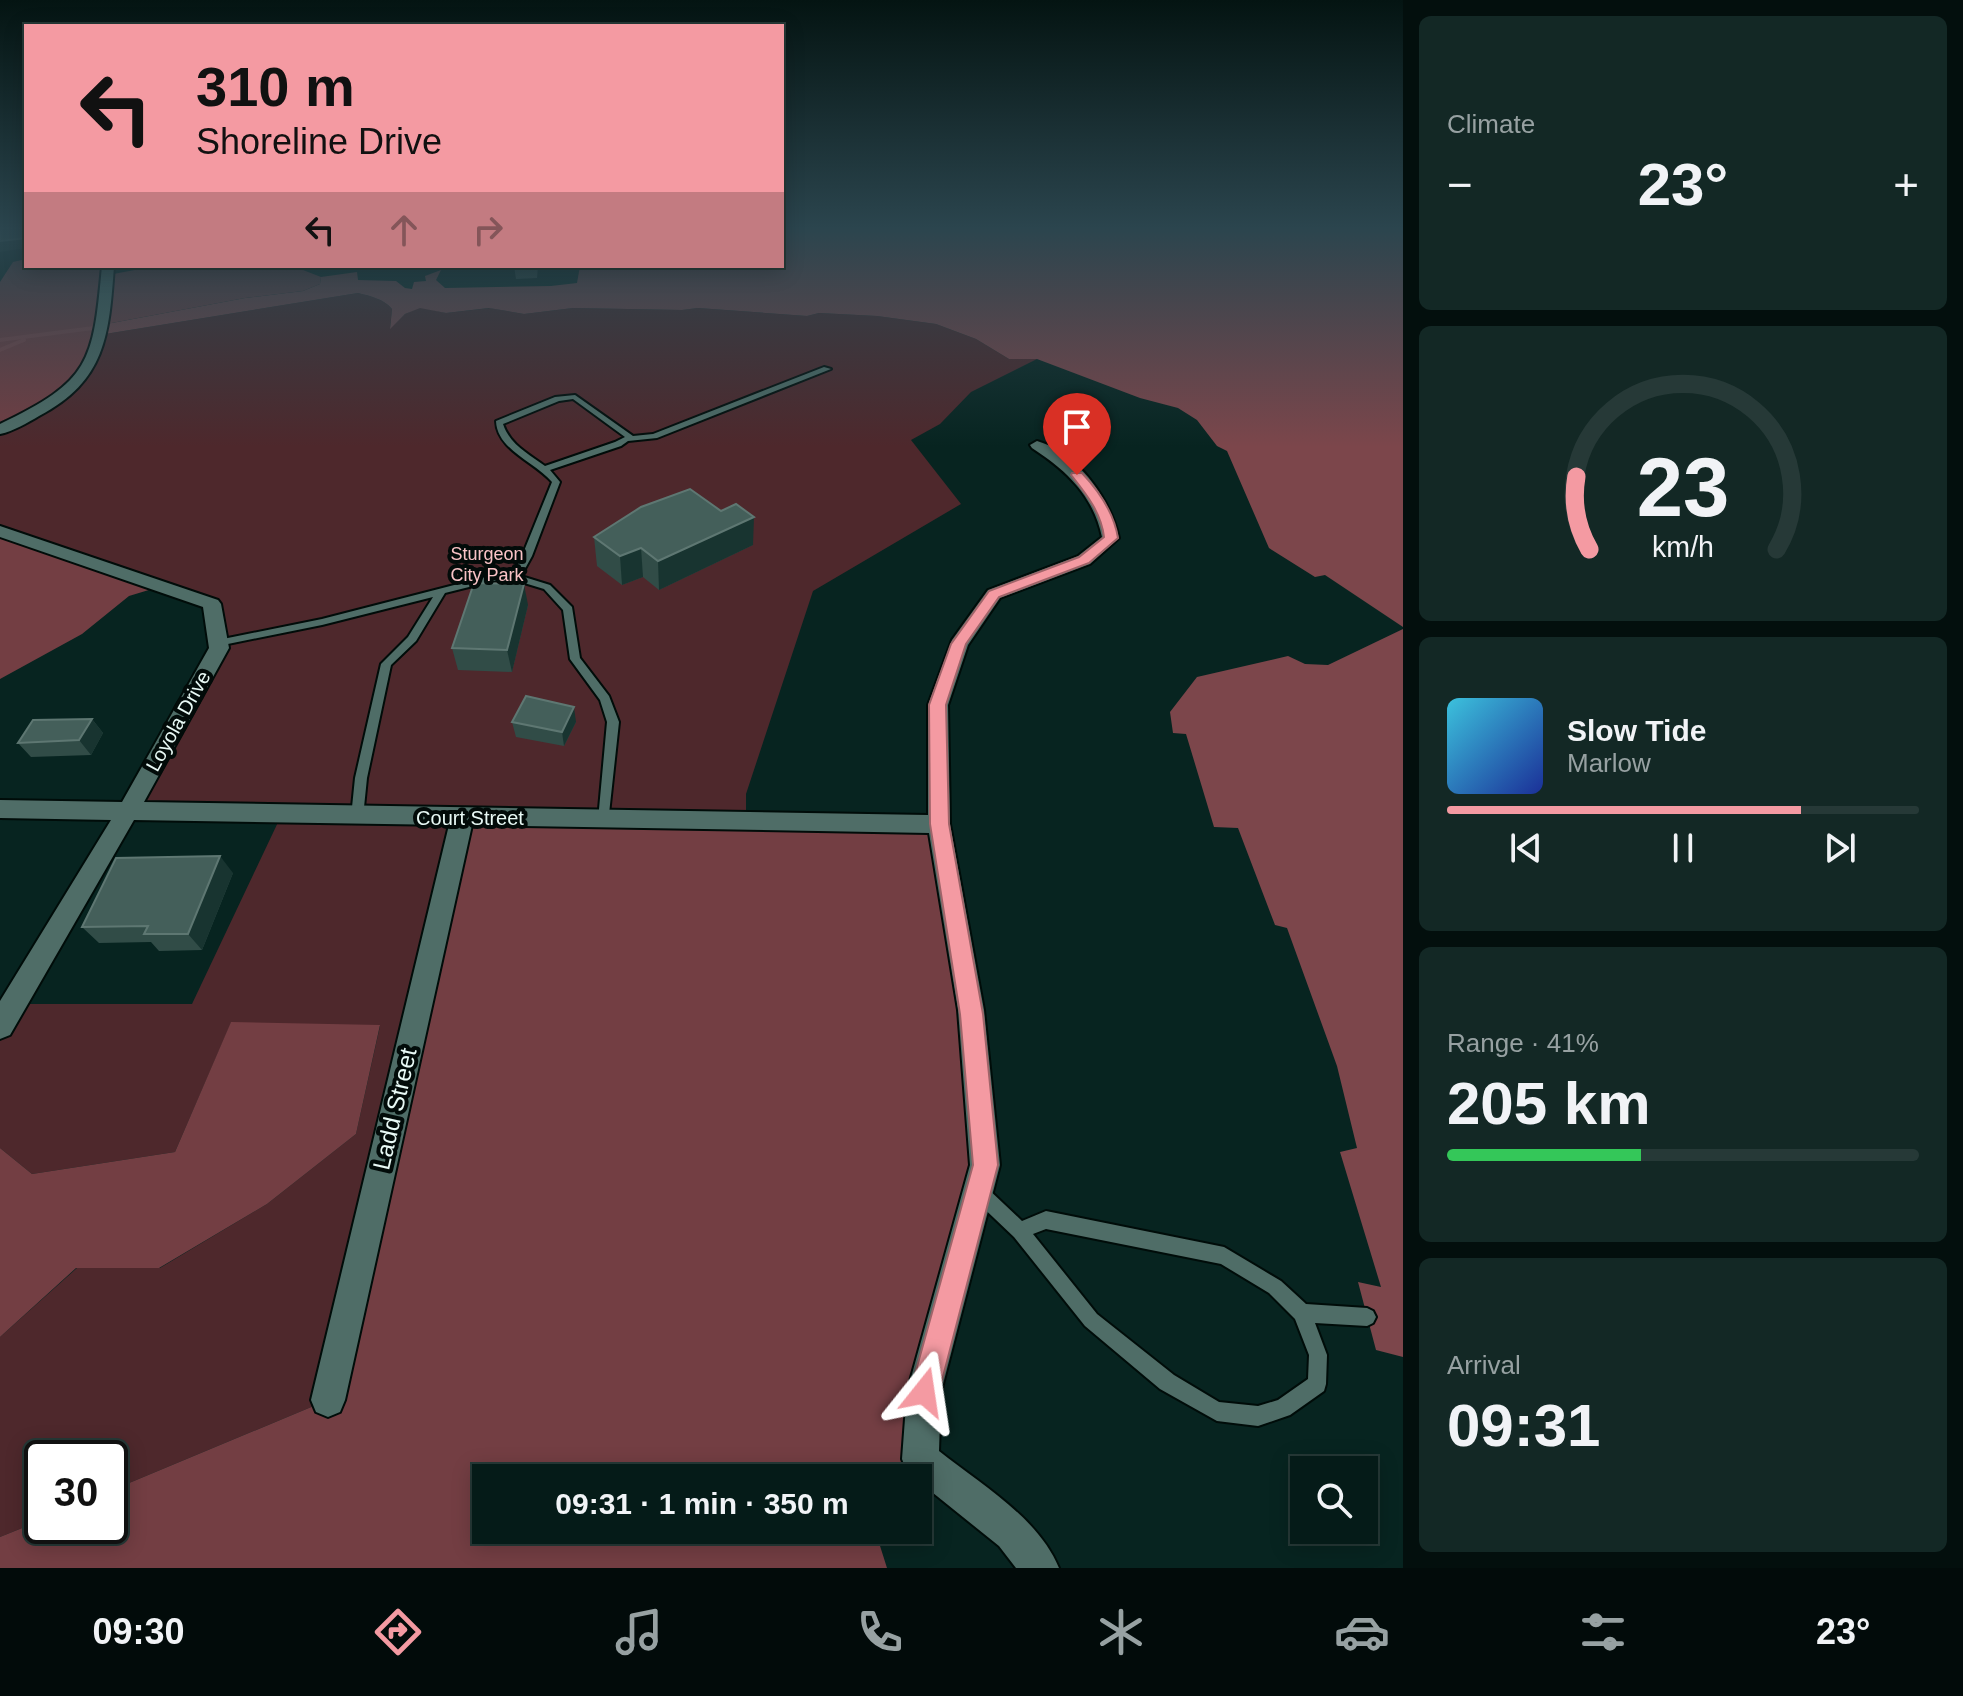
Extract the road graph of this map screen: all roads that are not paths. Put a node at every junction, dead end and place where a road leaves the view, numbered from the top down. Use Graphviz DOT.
graph roads {
  1 [pos="105,300"];
  2 [pos="827,369"];
  3 [pos="0,430"];
  4 [pos="628,439"];
  5 [pos="1037,445"];
  6 [pos="545,469"];
  7 [pos="0,531"];
  8 [pos="515,579"];
  9 [pos="442,590"];
  10 [pos="218,643"];
  11 [pos="0,809"];
  12 [pos="128,811"];
  13 [pos="357,817"];
  14 [pos="462,818"];
  15 [pos="604,820"];
  16 [pos="939,824"];
  17 [pos="0,1026"];
  18 [pos="978,1191"];
  19 [pos="1020,1231"];
  20 [pos="1302,1313"];
  21 [pos="1367,1317"];
  22 [pos="328,1400"];
  23 [pos="1040,1568"];
  1 -- 3 [label="street"];
  2 -- 4 [label="lane"];
  4 -- 6 [label="lane"];
  4 -- 6 [label="lane"];
  5 -- 16 [label="street"];
  6 -- 8 [label="lane"];
  7 -- 10 [label="street"];
  8 -- 9 [label="lane"];
  8 -- 15 [label="lane"];
  9 -- 10 [label="lane"];
  9 -- 13 [label="lane"];
  10 -- 12 [label="street, Loyola Drive"];
  11 -- 12 [label="street, Court Street"];
  12 -- 13 [label="street, Court Street"];
  12 -- 17 [label="street, Loyola Drive"];
  13 -- 14 [label="street, Court Street"];
  14 -- 15 [label="street, Court Street"];
  14 -- 22 [label="street, Ladd Street"];
  15 -- 16 [label="street, Court Street"];
  16 -- 18 [label="street"];
  18 -- 19 [label="lane"];
  18 -- 23 [label="street"];
  19 -- 20 [label="lane"];
  19 -- 20 [label="lane"];
  20 -- 21 [label="lane"];
}
